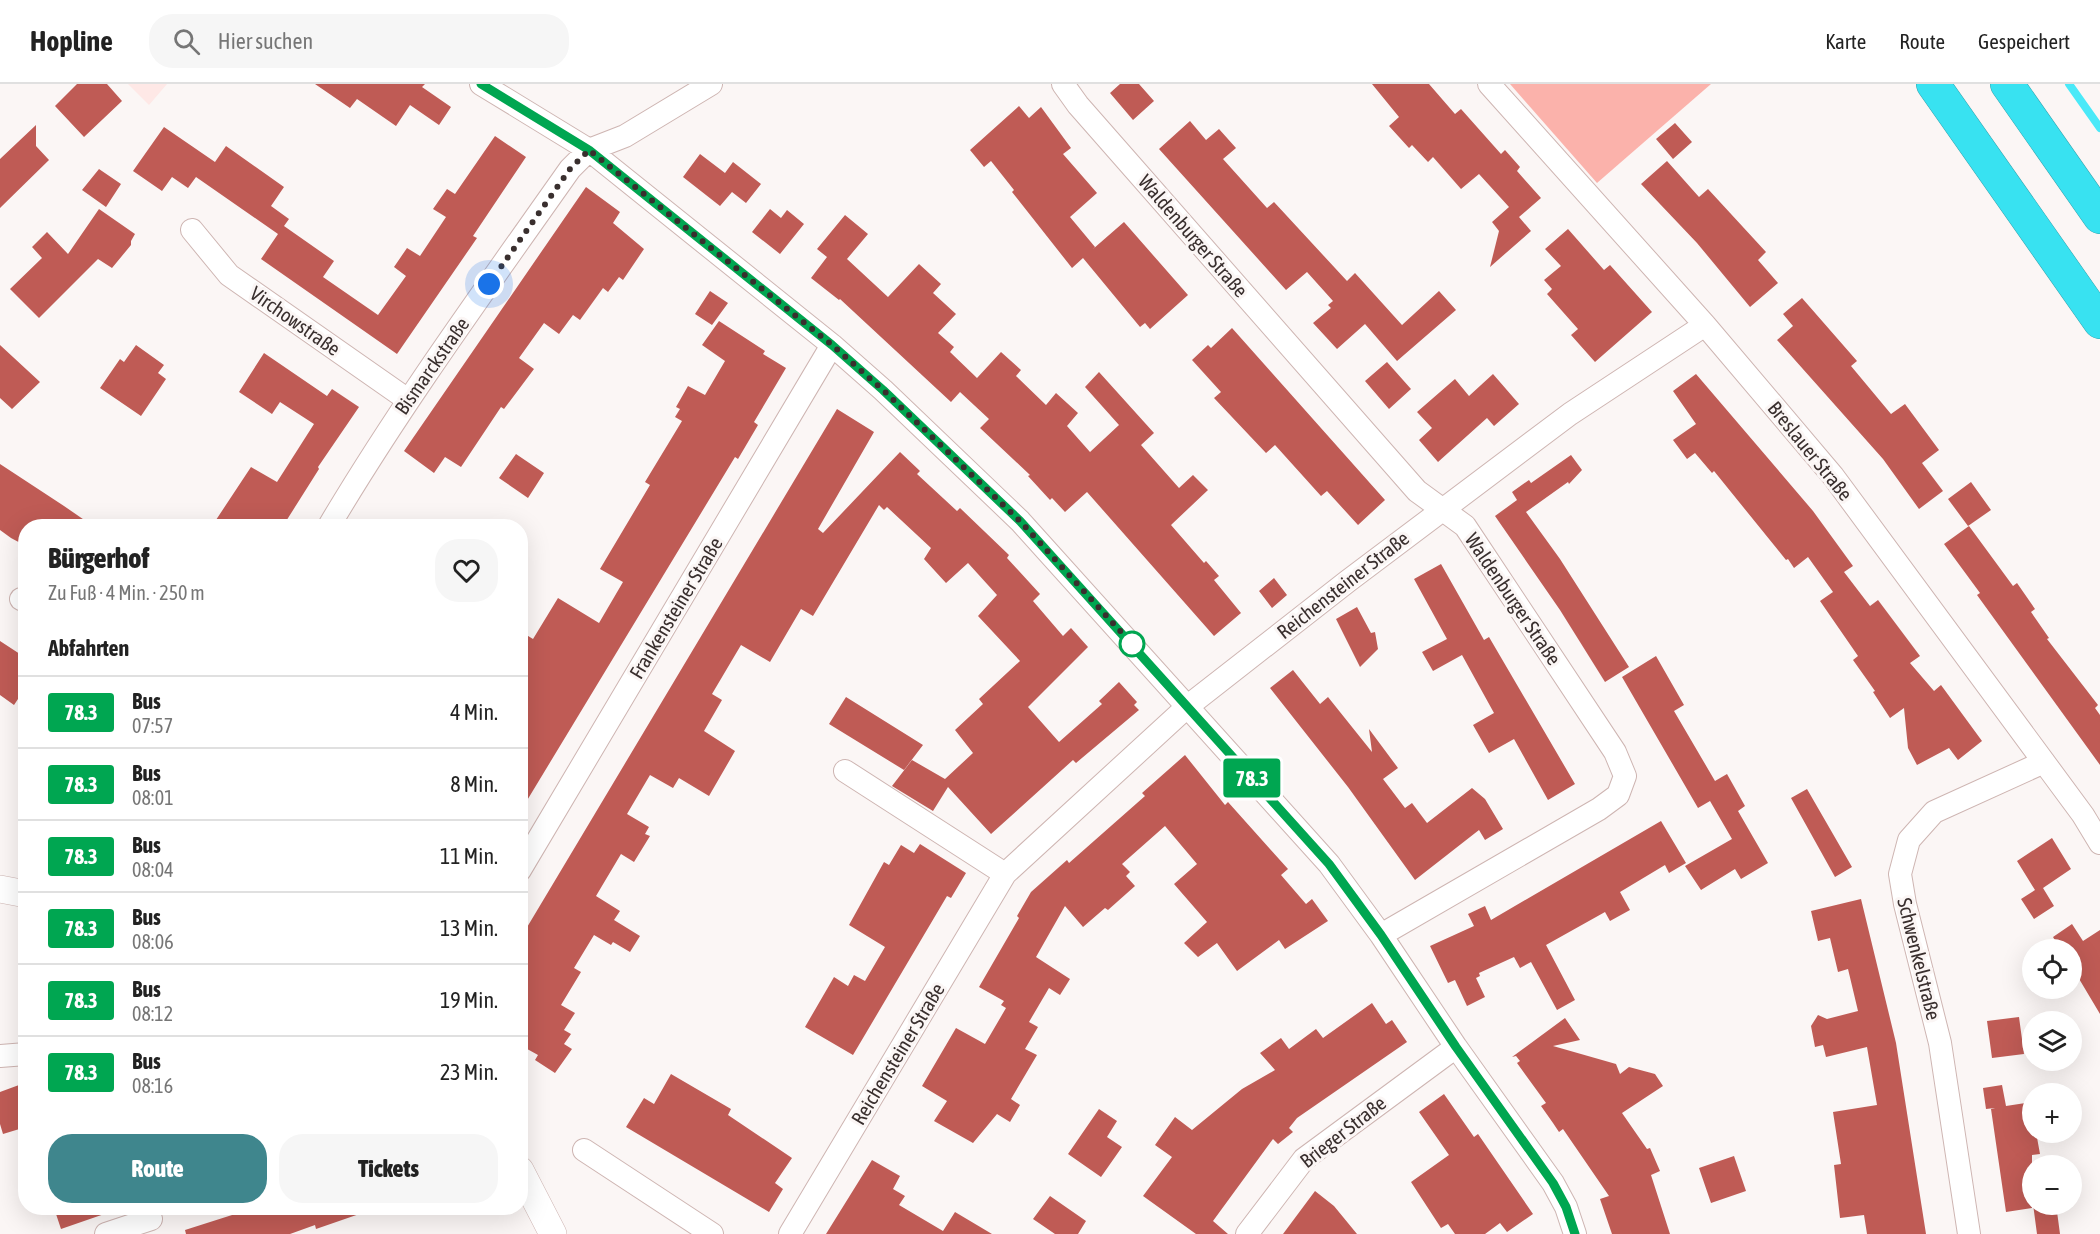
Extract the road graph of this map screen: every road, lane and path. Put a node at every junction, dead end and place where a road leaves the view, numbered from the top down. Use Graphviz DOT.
graph roads {
  1 [pos="481,84"];
  2 [pos="711,84"];
  3 [pos="1063,84"];
  4 [pos="1489,84"];
  5 [pos="1933,84"];
  6 [pos="2007,84"];
  7 [pos="589,150"];
  8 [pos="2100,217"];
  9 [pos="192,230"];
  10 [pos="2100,322"];
  11 [pos="1705,325"];
  12 [pos="832,345"];
  13 [pos="408,400"];
  14 [pos="1442,510"];
  15 [pos="333,519"];
  16 [pos="1188,706"];
  17 [pos="2044,762"];
  18 [pos="845,771"];
  19 [pos="2100,843"];
  20 [pos="528,857"];
  21 [pos="1005,874"];
  22 [pos="0,889"];
  23 [pos="18,892"];
  24 [pos="1381,935"];
  25 [pos="1456,1047"];
  26 [pos="18,1055"];
  27 [pos="0,1056"];
  28 [pos="584,1150"];
  29 [pos="528,1182"];
  30 [pos="151,1220"];
  31 [pos="106,1234"];
  32 [pos="553,1234"];
  33 [pos="712,1234"];
  34 [pos="790,1234"];
  35 [pos="1247,1234"];
  36 [pos="1575,1234"];
  37 [pos="1969,1234"];
  1 -- 7 [label="street"];
  2 -- 7 [label="street, Bismarckstraße"];
  3 -- 14 [label="street, Waldenburger Straße"];
  4 -- 11 [label="street, Breslauer Straße"];
  5 -- 10 [label="highway"];
  6 -- 8 [label="highway"];
  7 -- 12 [label="street"];
  7 -- 13 [label="street, Bismarckstraße"];
  9 -- 13 [label="street, Virchowstraße"];
  11 -- 14 [label="street, Reichensteiner Straße"];
  11 -- 17 [label="street, Breslauer Straße"];
  12 -- 16 [label="street"];
  12 -- 20 [label="street, Frankensteiner Straße"];
  13 -- 15 [label="street, Bismarckstraße"];
  14 -- 16 [label="street, Reichensteiner Straße"];
  14 -- 24 [label="street, Waldenburger Straße"];
  16 -- 21 [label="street, Reichensteiner Straße"];
  16 -- 24 [label="street"];
  17 -- 19 [label="street, Breslauer Straße"];
  17 -- 37 [label="street, Schwenkelstraße"];
  18 -- 21 [label="street"];
  21 -- 34 [label="street, Reichensteiner Straße"];
  22 -- 23 [label="street"];
  24 -- 25 [label="street"];
  25 -- 35 [label="street, Brieger Straße"];
  25 -- 36 [label="street"];
  26 -- 27 [label="street"];
  28 -- 33 [label="street"];
  29 -- 32 [label="street"];
  30 -- 31 [label="street"];
}
